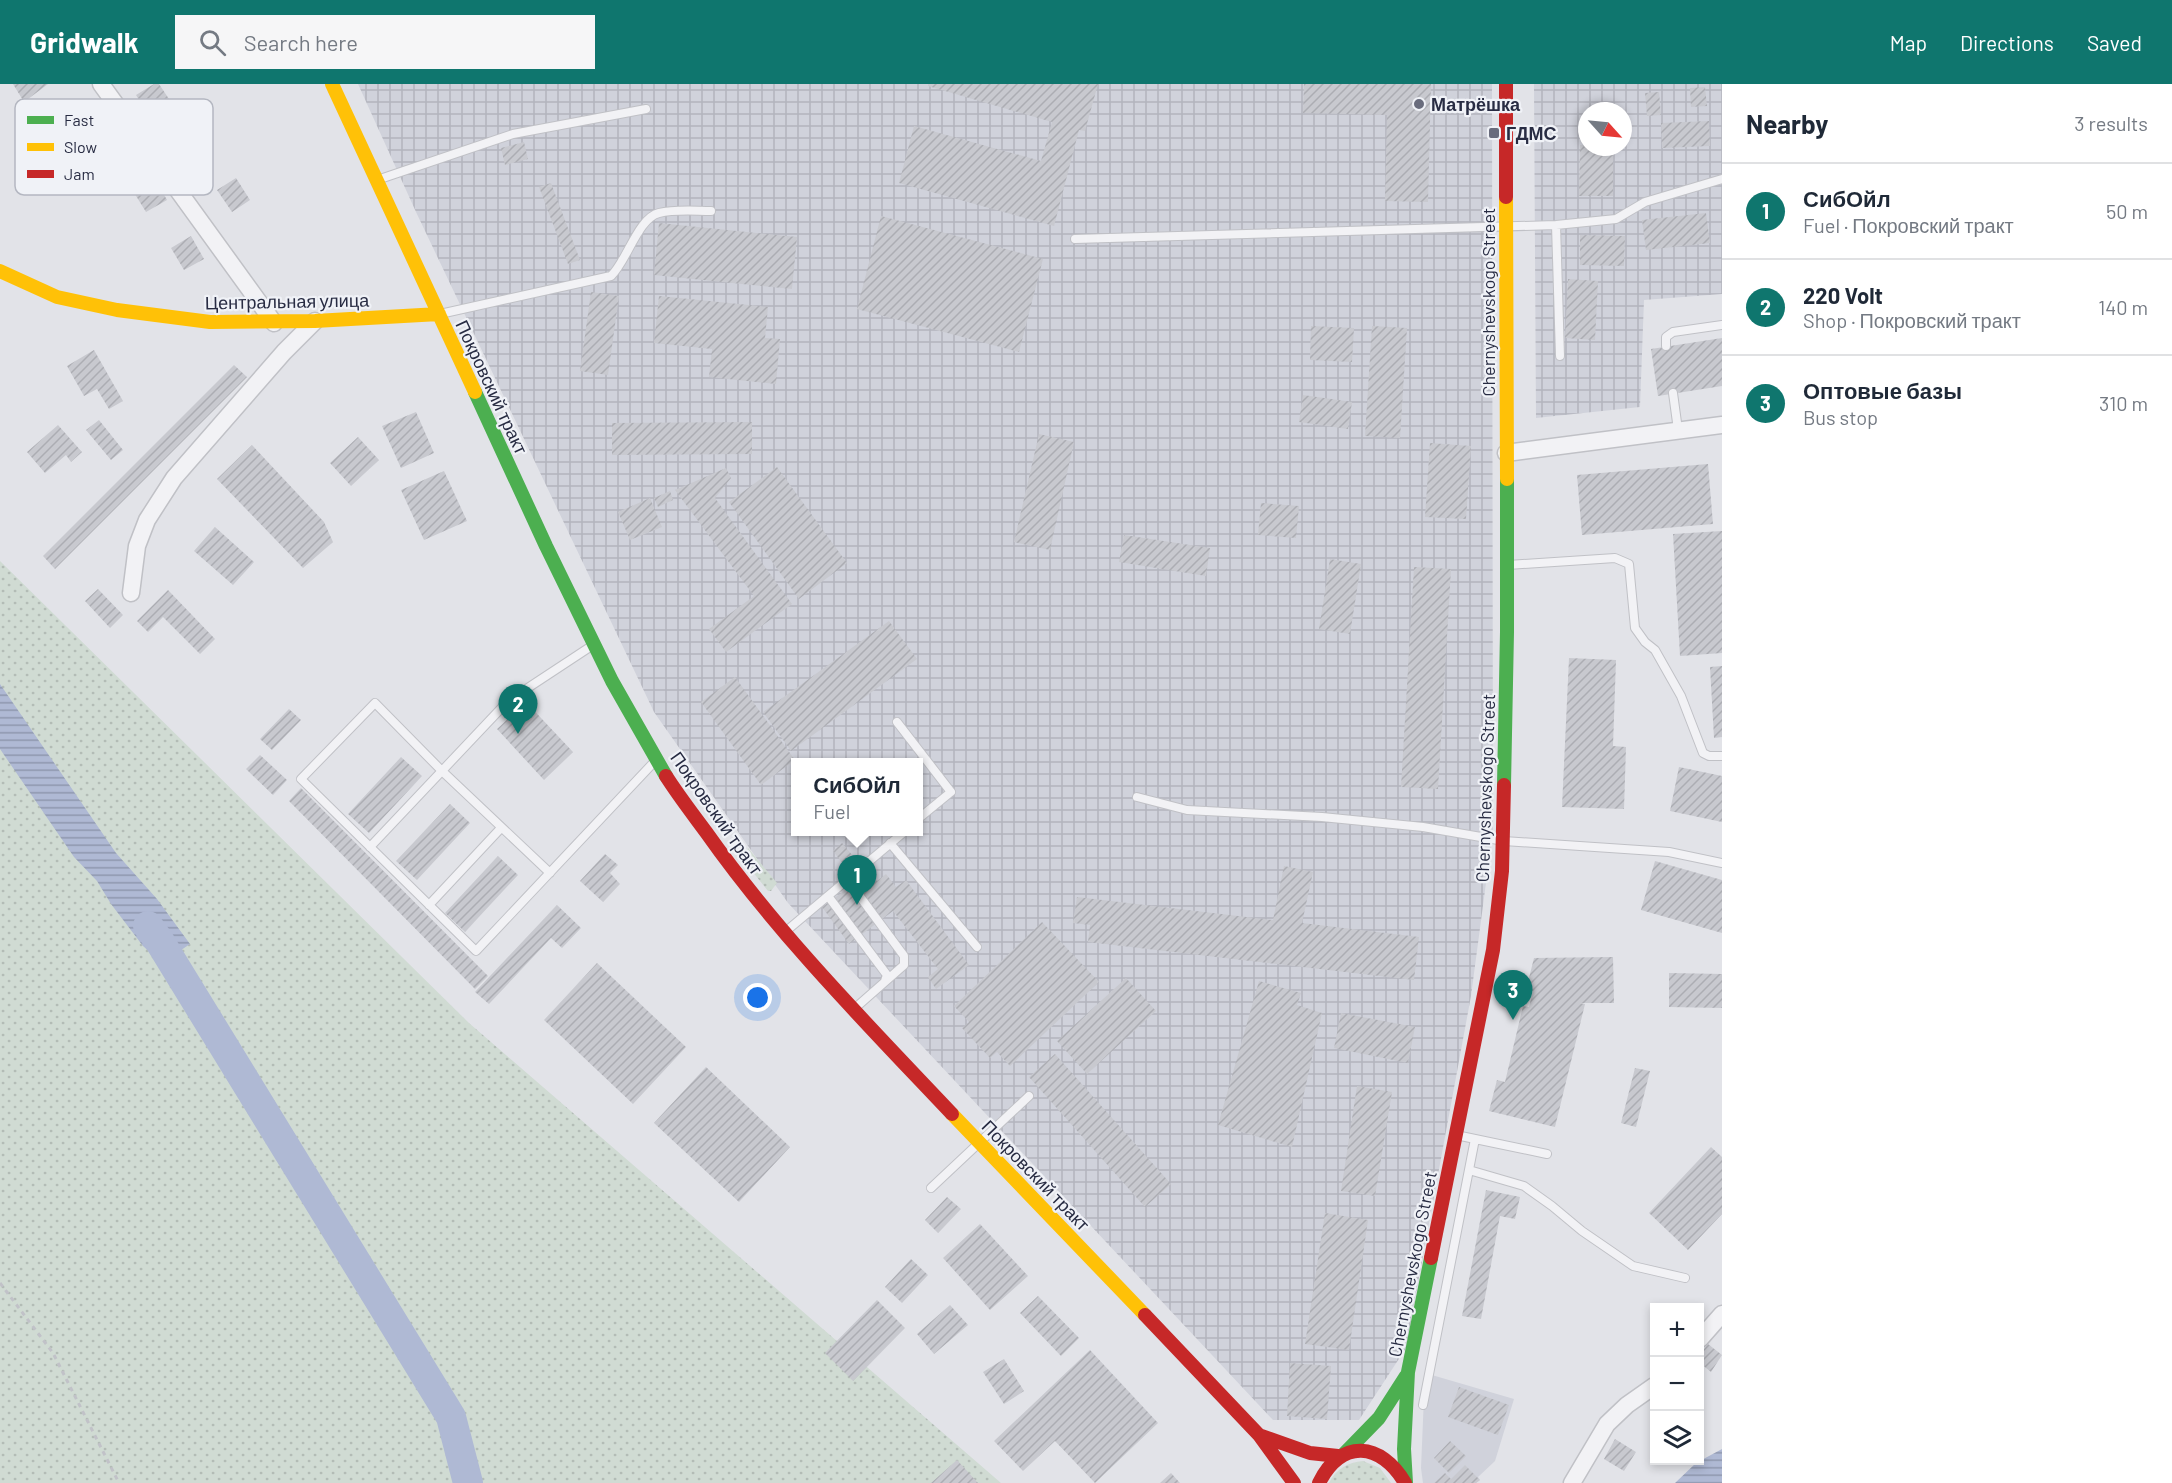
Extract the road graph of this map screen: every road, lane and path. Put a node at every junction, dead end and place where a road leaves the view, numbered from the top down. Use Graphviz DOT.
graph roads {
  1 [pos="101,84"];
  2 [pos="332,84"];
  3 [pos="1506,84"];
  4 [pos="112,99"];
  5 [pos="646,109"];
  6 [pos="1722,179"];
  7 [pos="377,180"];
  8 [pos="181,195"];
  9 [pos="711,211"];
  10 [pos="1506,225"];
  11 [pos="1556,225"];
  12 [pos="1076,239"];
  13 [pos="0,271"];
  14 [pos="439,314"];
  15 [pos="315,321"];
  16 [pos="274,323"];
  17 [pos="1722,325"];
  18 [pos="1666,346"];
  19 [pos="1560,356"];
  20 [pos="1673,393"];
  21 [pos="1722,425"];
  22 [pos="1678,430"];
  23 [pos="1506,453"];
  24 [pos="1507,566"];
  25 [pos="131,593"];
  26 [pos="594,644"];
  27 [pos="897,722"];
  28 [pos="1722,756"];
  29 [pos="657,760"];
  30 [pos="442,771"];
  31 [pos="1137,797"];
  32 [pos="923,815"];
  33 [pos="501,828"];
  34 [pos="898,836"];
  35 [pos="1504,841"];
  36 [pos="890,843"];
  37 [pos="370,847"];
  38 [pos="1722,863"];
  39 [pos="550,873"];
  40 [pos="847,879"];
  41 [pos="828,896"];
  42 [pos="429,905"];
  43 [pos="784,933"];
  44 [pos="977,947"];
  45 [pos="885,982"];
  46 [pos="853,1010"];
  47 [pos="1029,1096"];
  48 [pos="1456,1135"];
  49 [pos="1475,1139"];
  50 [pos="980,1142"];
  51 [pos="1546,1154"];
  52 [pos="1469,1170"];
  53 [pos="931,1188"];
  54 [pos="1685,1278"];
  55 [pos="0,1283"];
  56 [pos="1722,1314"];
  57 [pos="1704,1334"];
  58 [pos="1408,1372"];
  59 [pos="1650,1389"];
  60 [pos="1423,1405"];
  61 [pos="1259,1435"];
  62 [pos="1341,1455"];
  63 [pos="119,1483"];
  64 [pos="1294,1483"];
  65 [pos="1319,1483"];
  66 [pos="1406,1483"];
  67 [pos="1572,1483"];
  1 -- 4 [label="street"];
  2 -- 7 [label="main road, Покровский тракт"];
  3 -- 10 [label="main road, Chernyshevskogo Street"];
  5 -- 7 [label="lane"];
  6 -- 11 [label="lane"];
  7 -- 14 [label="main road, Покровский тракт"];
  8 -- 16 [label="street"];
  9 -- 14 [label="lane"];
  10 -- 11 [label="lane"];
  10 -- 12 [label="lane"];
  10 -- 23 [label="main road, Chernyshevskogo Street"];
  11 -- 19 [label="lane"];
  13 -- 16 [label="main road, Центральная улица"];
  14 -- 15 [label="main road, Центральная улица"];
  14 -- 26 [label="main road, Покровский тракт"];
  15 -- 16 [label="main road, Центральная улица"];
  15 -- 25 [label="street"];
  17 -- 18 [label="lane"];
  20 -- 22 [label="lane"];
  21 -- 22 [label="street"];
  22 -- 23 [label="street"];
  23 -- 24 [label="main road, Chernyshevskogo Street"];
  24 -- 28 [label="lane"];
  24 -- 35 [label="main road, Chernyshevskogo Street"];
  26 -- 29 [label="main road, Покровский тракт"];
  26 -- 30 [label="lane"];
  27 -- 32 [label="lane"];
  29 -- 39 [label="lane"];
  29 -- 43 [label="main road, Покровский тракт"];
  30 -- 33 [label="lane"];
  30 -- 37 [label="lane"];
  30 -- 37 [label="lane"];
  31 -- 35 [label="lane"];
  33 -- 39 [label="lane"];
  33 -- 42 [label="lane"];
  34 -- 36 [label="lane"];
  35 -- 38 [label="lane"];
  35 -- 48 [label="main road, Chernyshevskogo Street"];
  36 -- 40 [label="lane"];
  36 -- 44 [label="lane"];
  37 -- 42 [label="lane"];
  39 -- 42 [label="lane"];
  40 -- 41 [label="lane"];
  40 -- 45 [label="lane"];
  41 -- 43 [label="lane"];
  41 -- 45 [label="lane"];
  43 -- 46 [label="main road, Покровский тракт"];
  45 -- 46 [label="lane"];
  46 -- 50 [label="main road, Покровский тракт"];
  47 -- 50 [label="lane"];
  48 -- 49 [label="lane"];
  48 -- 58 [label="main road, Chernyshevskogo Street"];
  49 -- 51 [label="lane"];
  49 -- 52 [label="lane"];
  50 -- 53 [label="lane"];
  50 -- 61 [label="main road, Покровский тракт"];
  52 -- 54 [label="lane"];
  52 -- 60 [label="lane"];
  55 -- 63 [label="path"];
  56 -- 57 [label="street"];
  58 -- 62 [label="main road"];
  58 -- 66 [label="main road, Chernyshevskogo Street"];
  59 -- 67 [label="street"];
  61 -- 62 [label="main road"];
  61 -- 64 [label="main road, Покровский тракт"];
  62 -- 65 [label="main road"];
  62 -- 66 [label="main road"];
}
